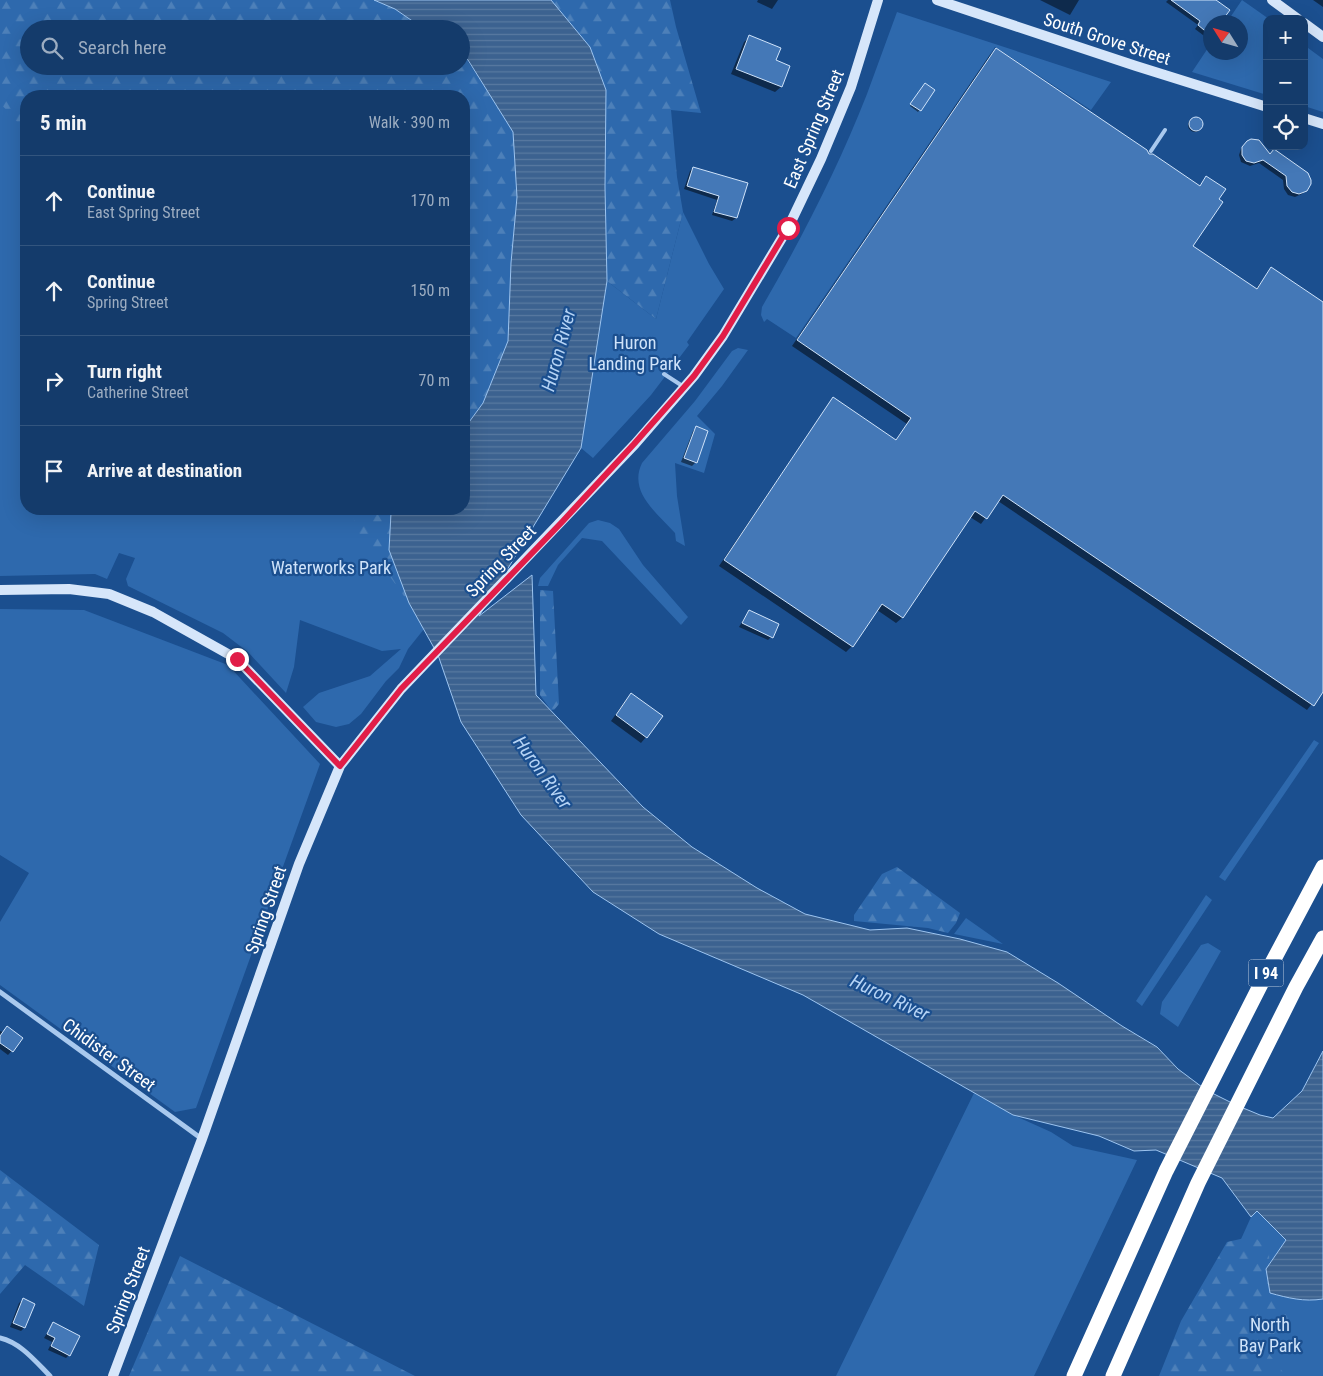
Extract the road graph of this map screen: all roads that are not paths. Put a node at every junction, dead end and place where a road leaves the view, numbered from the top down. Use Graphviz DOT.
graph roads {
  1 [pos="878,0"];
  2 [pos="937,0"];
  3 [pos="1272,0"];
  4 [pos="1293,15"];
  5 [pos="1308,26"];
  6 [pos="1323,37"];
  7 [pos="1263,106"];
  8 [pos="1308,119"];
  9 [pos="1323,124"];
  10 [pos="1165,130"];
  11 [pos="1151,151"];
  12 [pos="664,374"];
  13 [pos="684,388"];
  14 [pos="562,522"];
  15 [pos="0,590"];
  16 [pos="340,766"];
  17 [pos="1323,867"];
  18 [pos="1323,938"];
  19 [pos="0,992"];
  20 [pos="202,1140"];
  21 [pos="0,1338"];
  22 [pos="50,1376"];
  23 [pos="112,1376"];
  24 [pos="1074,1376"];
  25 [pos="1113,1376"];
  1 -- 13 [label="main road, East Spring Street"];
  2 -- 7 [label="main road, South Grove Street"];
  3 -- 4 [label="main road"];
  5 -- 6 [label="main road"];
  8 -- 9 [label="main road"];
  10 -- 11 [label="lane"];
  12 -- 13 [label="lane"];
  13 -- 14 [label="main road, East Spring Street"];
  14 -- 16 [label="main road, Spring Street"];
  15 -- 16 [label="main road"];
  16 -- 20 [label="main road, Spring Street"];
  17 -- 24 [label="highway, I 94"];
  18 -- 25 [label="highway, I 94"];
  19 -- 20 [label="street, Chidister Street"];
  20 -- 23 [label="main road, Spring Street"];
  21 -- 22 [label="street"];
}
